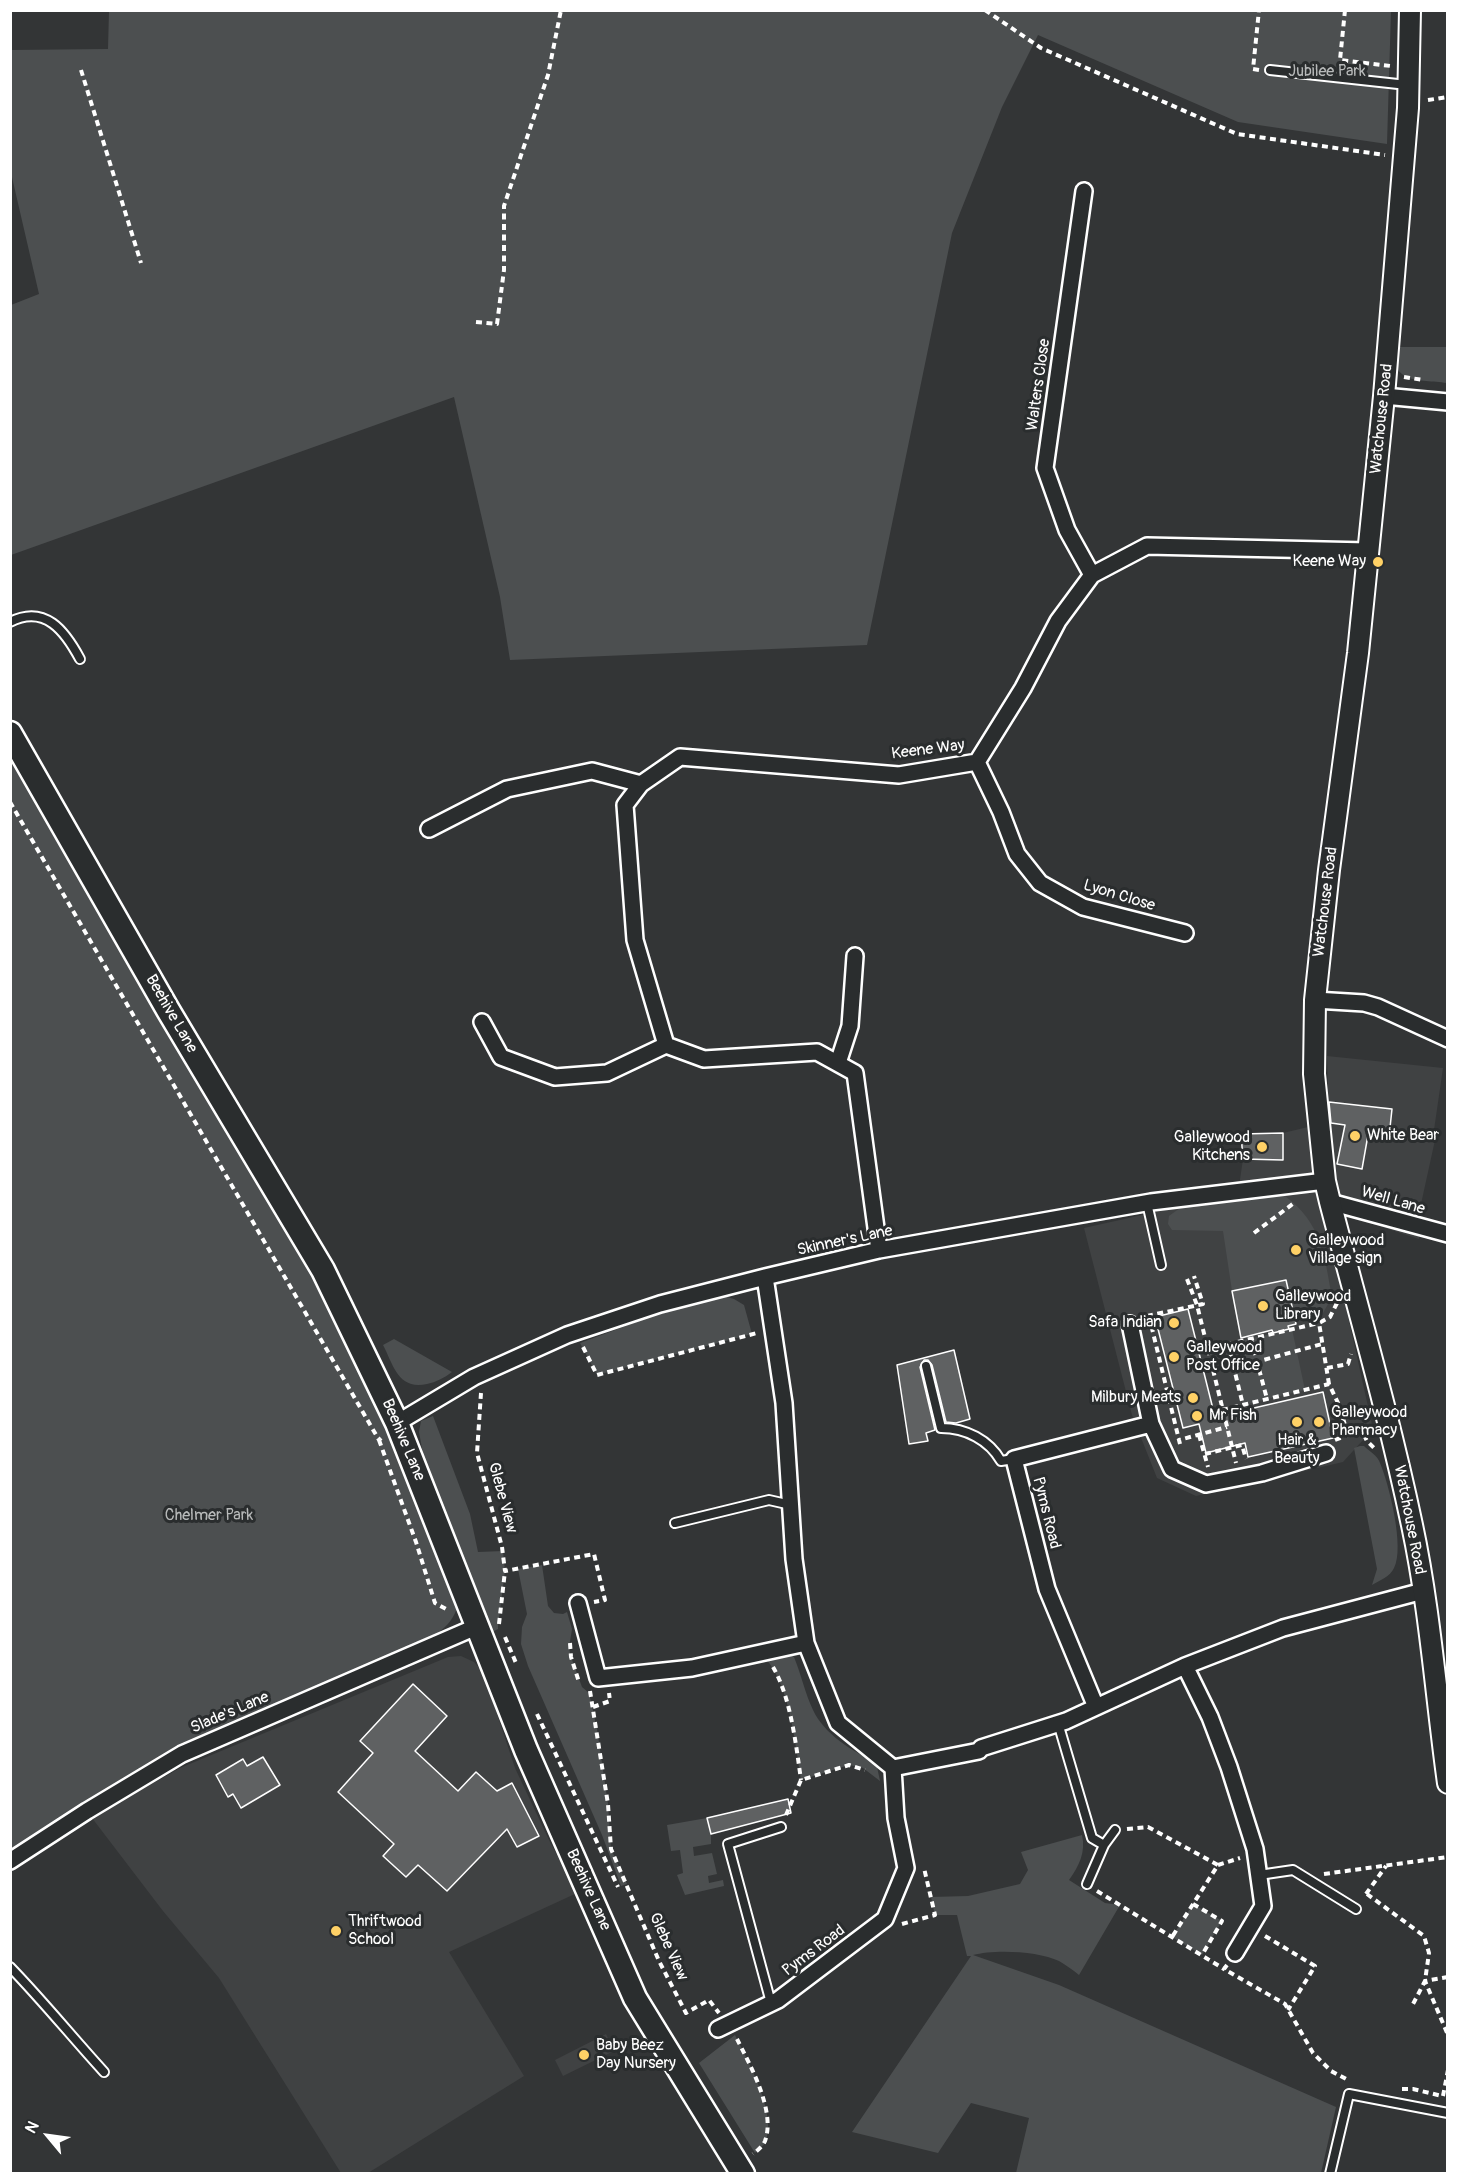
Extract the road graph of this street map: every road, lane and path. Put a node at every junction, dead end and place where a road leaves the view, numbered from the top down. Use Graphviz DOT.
graph roads {
  1 [pos="561,10"];
  2 [pos="985,10"];
  3 [pos="1259,10"];
  4 [pos="1345,10"];
  5 [pos="1410,10"];
  6 [pos="1397,66"];
  7 [pos="1253,69"];
  8 [pos="81,70"];
  9 [pos="1270,70"];
  10 [pos="1409,85"];
  11 [pos="1404,158"];
  12 [pos="1084,191"];
  13 [pos="141,263"];
  14 [pos="476,322"];
  15 [pos="1397,370"];
  16 [pos="1427,381"];
  17 [pos="1384,396"];
  18 [pos="1448,402"];
  19 [pos="1368,551"];
  20 [pos="1092,575"];
  21 [pos="10,622"];
  22 [pos="80,659"];
  23 [pos="10,733"];
  24 [pos="977,762"];
  25 [pos="641,784"];
  26 [pos="10,802"];
  27 [pos="429,828"];
  28 [pos="1185,933"];
  29 [pos="855,956"];
  30 [pos="1315,1000"];
  31 [pos="482,1022"];
  32 [pos="1448,1039"];
  33 [pos="666,1045"];
  34 [pos="838,1064"];
  35 [pos="1326,1181"];
  36 [pos="1301,1197"];
  37 [pos="1330,1202"];
  38 [pos="1147,1203"];
  39 [pos="1254,1233"];
  40 [pos="1448,1234"];
  41 [pos="879,1251"];
  42 [pos="1161,1265"];
  43 [pos="1194,1276"];
  44 [pos="765,1277"];
  45 [pos="1187,1279"];
  46 [pos="1197,1305"];
  47 [pos="1341,1312"];
  48 [pos="1149,1316"];
  49 [pos="1318,1323"];
  50 [pos="1130,1324"];
  51 [pos="772,1329"];
  52 [pos="575,1332"];
  53 [pos="1251,1339"];
  54 [pos="1228,1344"];
  55 [pos="1322,1344"];
  56 [pos="1207,1349"];
  57 [pos="1352,1350"];
  58 [pos="1257,1362"];
  59 [pos="926,1366"];
  60 [pos="1234,1368"];
  61 [pos="1327,1368"];
  62 [pos="482,1374"];
  63 [pos="1329,1384"];
  64 [pos="1267,1399"];
  65 [pos="1243,1405"];
  66 [pos="1222,1410"];
  67 [pos="397,1423"];
  68 [pos="1150,1424"];
  69 [pos="1227,1427"];
  70 [pos="1199,1435"];
  71 [pos="1348,1435"];
  72 [pos="379,1440"];
  73 [pos="1179,1440"];
  74 [pos="1232,1448"];
  75 [pos="1181,1449"];
  76 [pos="1326,1453"];
  77 [pos="1205,1455"];
  78 [pos="1396,1456"];
  79 [pos="1014,1459"];
  80 [pos="1246,1460"];
  81 [pos="1203,1468"];
  82 [pos="1239,1477"];
  83 [pos="790,1505"];
  84 [pos="675,1523"];
  85 [pos="505,1571"];
  86 [pos="1423,1591"];
  87 [pos="578,1603"];
  88 [pos="488,1632"];
  89 [pos="806,1643"];
  90 [pos="758,1653"];
  91 [pos="1185,1666"];
  92 [pos="519,1672"];
  93 [pos="598,1678"];
  94 [pos="533,1705"];
  95 [pos="1096,1707"];
  96 [pos="1058,1723"];
  97 [pos="894,1774"];
  98 [pos="801,1780"];
  99 [pos="1448,1782"];
  100 [pos="781,1827"];
  101 [pos="1115,1830"];
  102 [pos="1104,1845"];
  103 [pos="1256,1853"];
  104 [pos="1448,1857"];
  105 [pos="921,1858"];
  106 [pos="10,1862"];
  107 [pos="1218,1865"];
  108 [pos="1387,1866"];
  109 [pos="1259,1875"];
  110 [pos="1306,1877"];
  111 [pos="1087,1884"];
  112 [pos="618,1887"];
  113 [pos="1367,1894"];
  114 [pos="1193,1904"];
  115 [pos="1356,1909"];
  116 [pos="935,1915"];
  117 [pos="1250,1928"];
  118 [pos="1172,1937"];
  119 [pos="1235,1953"];
  120 [pos="1202,1955"];
  121 [pos="10,1967"];
  122 [pos="1224,1969"];
  123 [pos="1448,1977"];
  124 [pos="1425,1981"];
  125 [pos="771,2003"];
  126 [pos="1412,2006"];
  127 [pos="1288,2011"];
  128 [pos="723,2026"];
  129 [pos="1448,2035"];
  130 [pos="1448,2070"];
  131 [pos="104,2072"];
  132 [pos="1354,2084"];
  133 [pos="1392,2089"];
  134 [pos="1445,2098"];
  135 [pos="1448,2113"];
  136 [pos="740,2170"];
  137 [pos="1330,2174"];
  1 -- 14 [label="path"];
  2 -- 11 [label="path"];
  3 -- 7 [label="path"];
  4 -- 6 [label="path"];
  5 -- 10 [label="street, Watchouse Road"];
  8 -- 13 [label="path"];
  9 -- 10 [label="lane"];
  10 -- 11 [label="street, Watchouse Road"];
  11 -- 17 [label="street, Watchouse Road"];
  12 -- 20 [label="street, Walters Close"];
  15 -- 16 [label="path"];
  17 -- 18 [label="street"];
  17 -- 19 [label="street, Watchouse Road"];
  19 -- 20 [label="street, Keene Way"];
  19 -- 30 [label="street, Watchouse Road"];
  20 -- 24 [label="street, Keene Way"];
  21 -- 22 [label="lane"];
  23 -- 67 [label="main road, Beehive Lane"];
  24 -- 25 [label="street, Keene Way"];
  24 -- 28 [label="street, Lyon Close"];
  25 -- 27 [label="street"];
  25 -- 33 [label="street, Keene Way"];
  26 -- 72 [label="path"];
  29 -- 34 [label="street"];
  30 -- 32 [label="street"];
  30 -- 35 [label="street, Watchouse Road"];
  31 -- 33 [label="street"];
  33 -- 34 [label="street"];
  34 -- 41 [label="street"];
  35 -- 37 [label="street, Watchouse Road"];
  35 -- 38 [label="street, Skinner's Lane"];
  36 -- 39 [label="path"];
  37 -- 40 [label="street, Well Lane"];
  37 -- 78 [label="street, Watchouse Road"];
  38 -- 41 [label="street, Skinner's Lane"];
  38 -- 42 [label="lane"];
  41 -- 44 [label="street, Skinner's Lane"];
  43 -- 46 [label="path"];
  44 -- 51 [label="street"];
  44 -- 52 [label="street, Skinner's Lane"];
  45 -- 46 [label="path"];
  46 -- 48 [label="path"];
  46 -- 56 [label="path"];
  47 -- 49 [label="path"];
  48 -- 50 [label="path"];
  48 -- 73 [label="path"];
  49 -- 53 [label="path"];
  49 -- 55 [label="path"];
  50 -- 68 [label="street"];
  51 -- 52 [label="path"];
  51 -- 83 [label="street"];
  52 -- 62 [label="street, Skinner's Lane"];
  53 -- 54 [label="path"];
  53 -- 58 [label="path"];
  54 -- 56 [label="path"];
  54 -- 60 [label="path"];
  55 -- 58 [label="path"];
  55 -- 61 [label="path"];
  56 -- 66 [label="path"];
  57 -- 61 [label="path"];
  58 -- 60 [label="path"];
  58 -- 64 [label="path"];
  59 -- 79 [label="lane"];
  60 -- 65 [label="path"];
  61 -- 63 [label="path"];
  62 -- 67 [label="street, Skinner's Lane"];
  62 -- 85 [label="path, Glebe View"];
  63 -- 64 [label="path"];
  63 -- 71 [label="path"];
  64 -- 65 [label="path"];
  65 -- 66 [label="path"];
  66 -- 69 [label="path"];
  67 -- 72 [label="path"];
  67 -- 88 [label="main road, Beehive Lane"];
  68 -- 79 [label="street, Pyms Road"];
  68 -- 82 [label="street"];
  69 -- 70 [label="path"];
  69 -- 74 [label="path"];
  70 -- 73 [label="path"];
  70 -- 77 [label="path"];
  71 -- 76 [label="path"];
  71 -- 78 [label="path"];
  72 -- 88 [label="path"];
  73 -- 75 [label="path"];
  74 -- 77 [label="path"];
  74 -- 80 [label="path"];
  74 -- 82 [label="path"];
  76 -- 82 [label="street"];
  77 -- 81 [label="path"];
  78 -- 86 [label="street, Watchouse Road"];
  79 -- 95 [label="street, Pyms Road"];
  83 -- 84 [label="lane"];
  83 -- 89 [label="street"];
  85 -- 87 [label="path"];
  85 -- 88 [label="path, Glebe View"];
  86 -- 91 [label="street"];
  86 -- 99 [label="street, Watchouse Road"];
  87 -- 93 [label="street"];
  88 -- 92 [label="path"];
  88 -- 106 [label="street, Slade's Lane"];
  88 -- 136 [label="main road, Beehive Lane"];
  89 -- 90 [label="street"];
  89 -- 97 [label="street"];
  90 -- 93 [label="street"];
  90 -- 98 [label="path"];
  91 -- 95 [label="street"];
  91 -- 103 [label="street"];
  93 -- 128 [label="path, Glebe View"];
  94 -- 112 [label="path"];
  95 -- 96 [label="street"];
  96 -- 97 [label="street"];
  96 -- 102 [label="lane"];
  97 -- 98 [label="path"];
  97 -- 125 [label="street, Pyms Road"];
  98 -- 100 [label="path"];
  100 -- 125 [label="lane"];
  101 -- 102 [label="lane"];
  101 -- 107 [label="path"];
  102 -- 111 [label="lane"];
  103 -- 107 [label="path"];
  103 -- 109 [label="street"];
  104 -- 108 [label="path"];
  105 -- 116 [label="path"];
  107 -- 114 [label="path"];
  108 -- 110 [label="path"];
  108 -- 113 [label="path"];
  109 -- 110 [label="lane"];
  109 -- 117 [label="street"];
  110 -- 115 [label="lane"];
  111 -- 118 [label="path"];
  113 -- 115 [label="path"];
  113 -- 124 [label="path"];
  114 -- 118 [label="path"];
  114 -- 120 [label="path"];
  117 -- 119 [label="street"];
  117 -- 127 [label="path"];
  118 -- 120 [label="path"];
  119 -- 122 [label="path"];
  120 -- 122 [label="path"];
  121 -- 131 [label="lane"];
  122 -- 127 [label="path"];
  123 -- 124 [label="path"];
  124 -- 126 [label="path"];
  124 -- 129 [label="path"];
  125 -- 128 [label="street, Pyms Road"];
  127 -- 132 [label="path"];
  128 -- 136 [label="path, Glebe View"];
  130 -- 134 [label="path"];
  133 -- 134 [label="path"];
  135 -- 137 [label="lane"];
}
